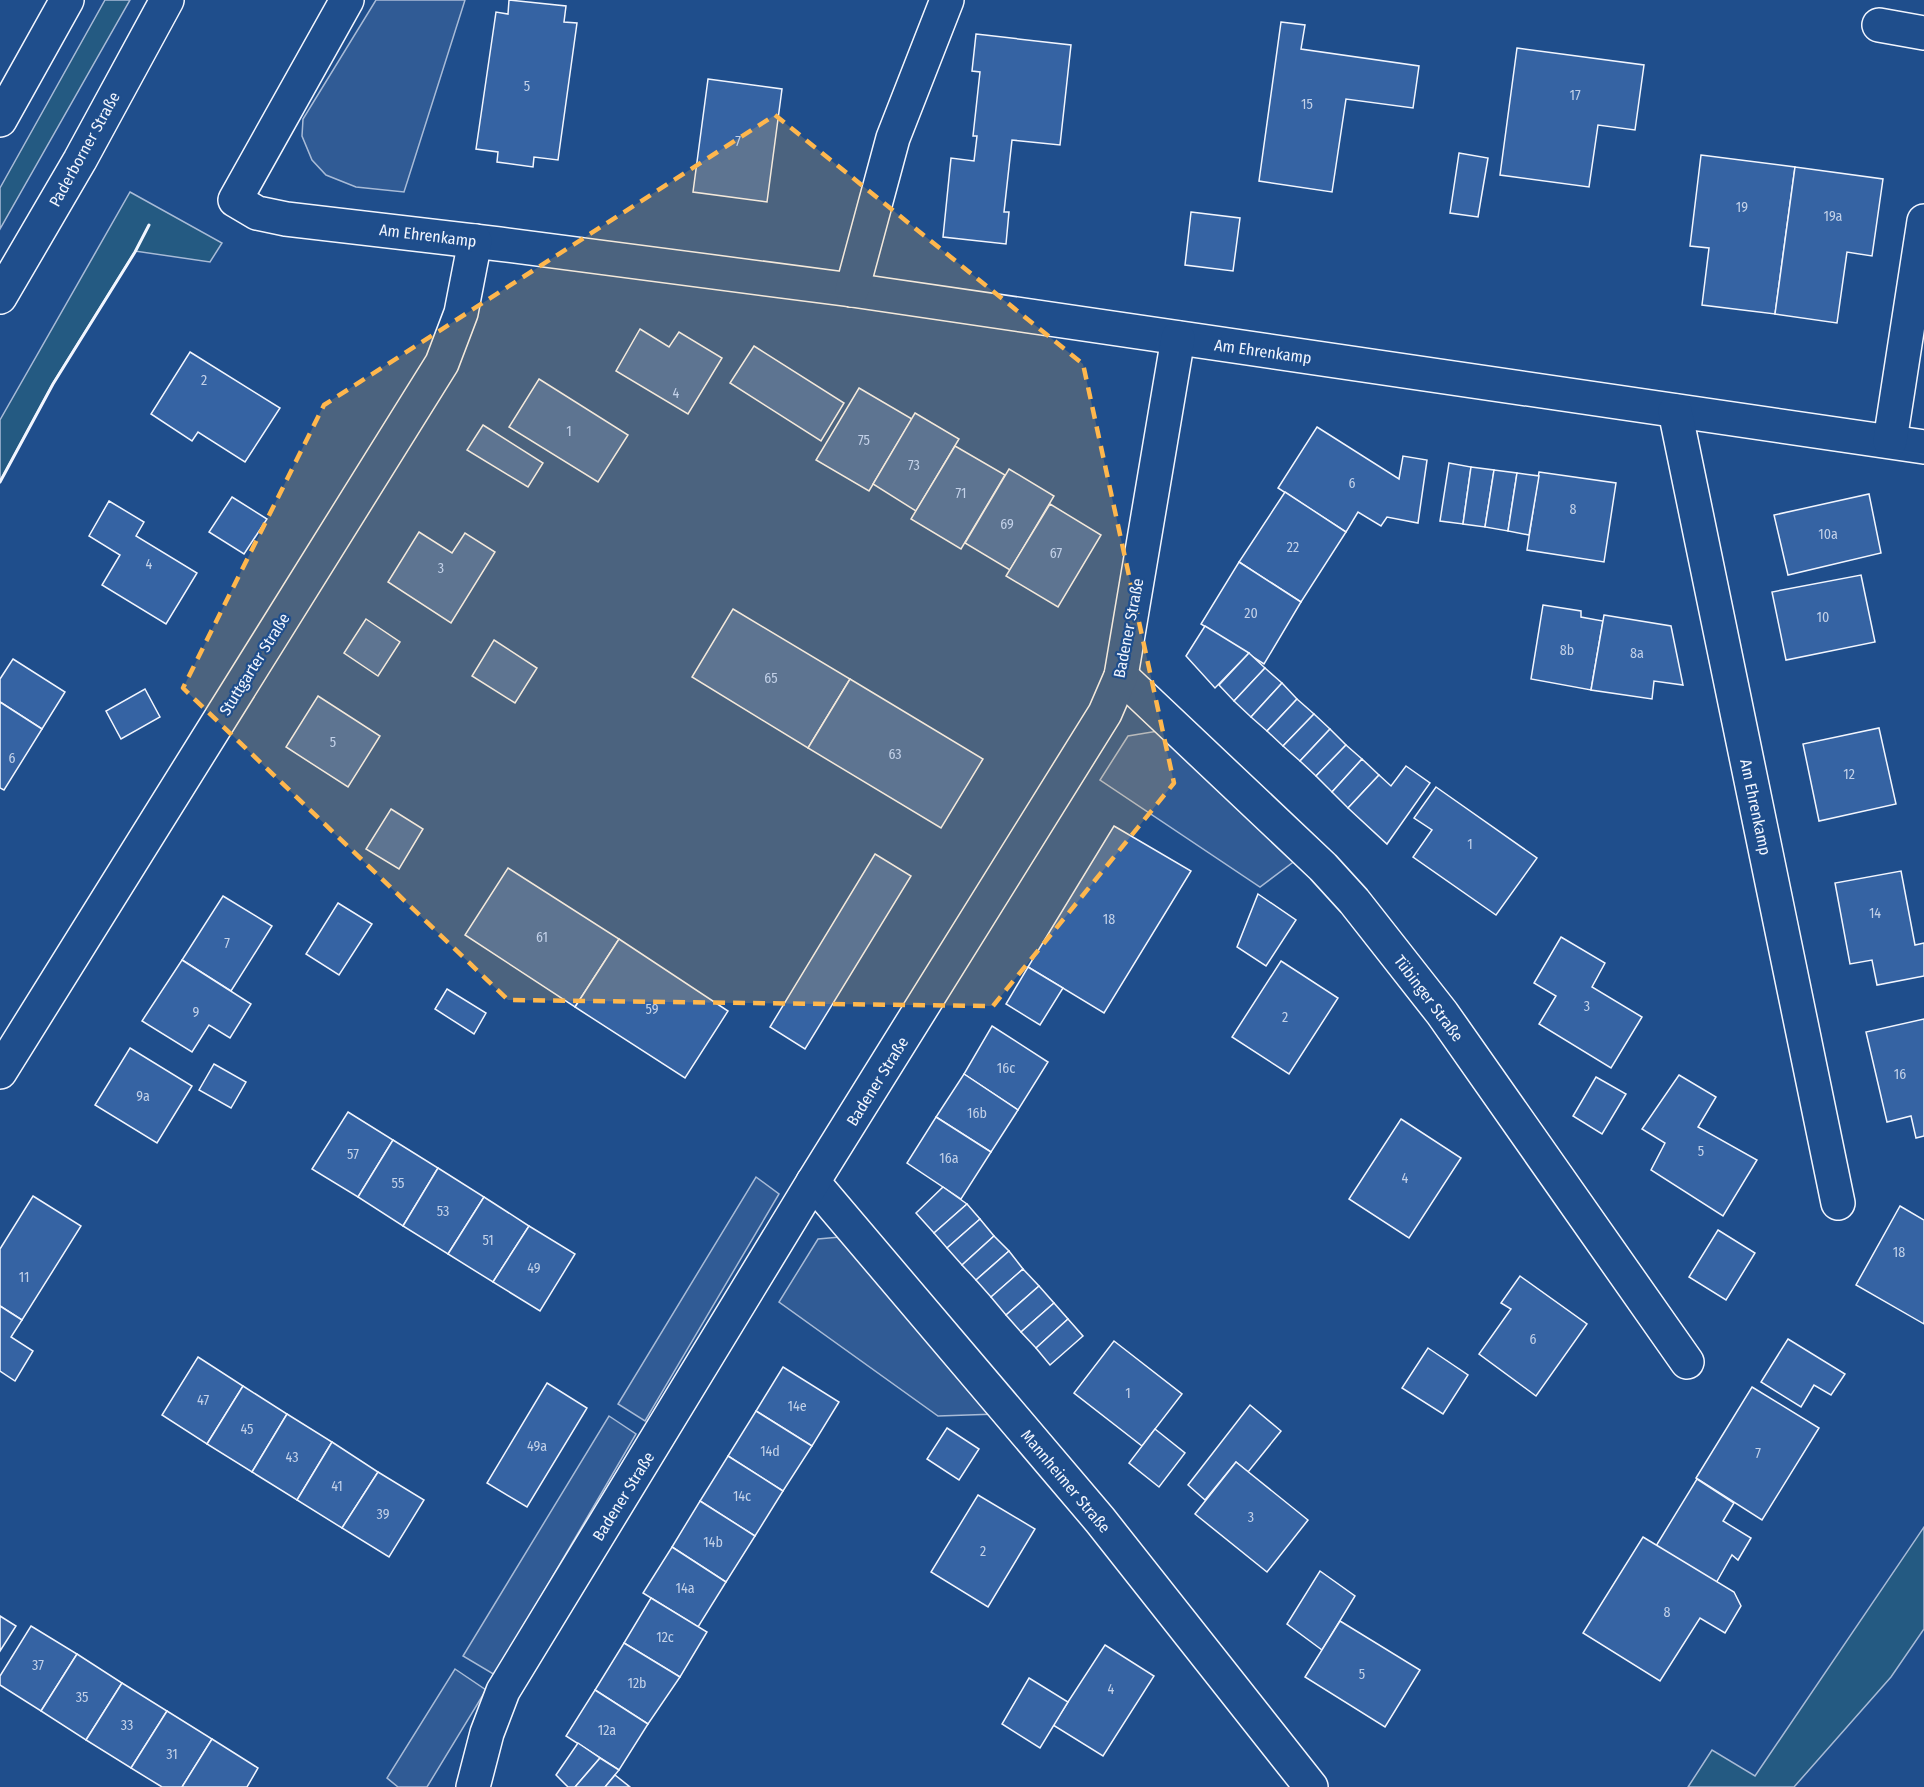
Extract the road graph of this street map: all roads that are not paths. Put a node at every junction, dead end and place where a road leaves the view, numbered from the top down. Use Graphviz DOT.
graph roads {
  1 [pos="67,0"];
  2 [pos="166,0"];
  3 [pos="347,0"];
  4 [pos="947,0"];
  5 [pos="1880,25"];
  6 [pos="1924,33"];
  7 [pos="0,120"];
  8 [pos="1924,221"];
  9 [pos="474,241"];
  10 [pos="852,290"];
  11 [pos="0,297"];
  12 [pos="1179,338"];
  13 [pos="1675,411"];
  14 [pos="1890,441"];
  15 [pos="1924,447"];
  16 [pos="1121,676"];
  17 [pos="0,1072"];
  18 [pos="813,1182"];
  19 [pos="1838,1203"];
  20 [pos="1687,1362"];
  21 [pos="476,1785"];
  22 [pos="1311,1787"];
  1 -- 7 [label="street"];
  2 -- 11 [label="street, Paderborner Straße"];
  3 -- 9 [label="street, Am Ehrenkamp"];
  4 -- 10 [label="street"];
  5 -- 6 [label="street"];
  8 -- 14 [label="street"];
  9 -- 10 [label="street, Am Ehrenkamp"];
  9 -- 17 [label="street, Stuttgarter Straße"];
  10 -- 12 [label="street, Am Ehrenkamp"];
  12 -- 13 [label="street, Am Ehrenkamp"];
  12 -- 16 [label="street, Badener Straße"];
  13 -- 14 [label="street, Am Ehrenkamp"];
  13 -- 19 [label="street, Am Ehrenkamp"];
  14 -- 15 [label="street, Am Ehrenkamp"];
  16 -- 18 [label="street, Badener Straße"];
  16 -- 20 [label="street, Tübinger Straße"];
  18 -- 21 [label="street, Badener Straße"];
  18 -- 22 [label="street, Mannheimer Straße"];
}
